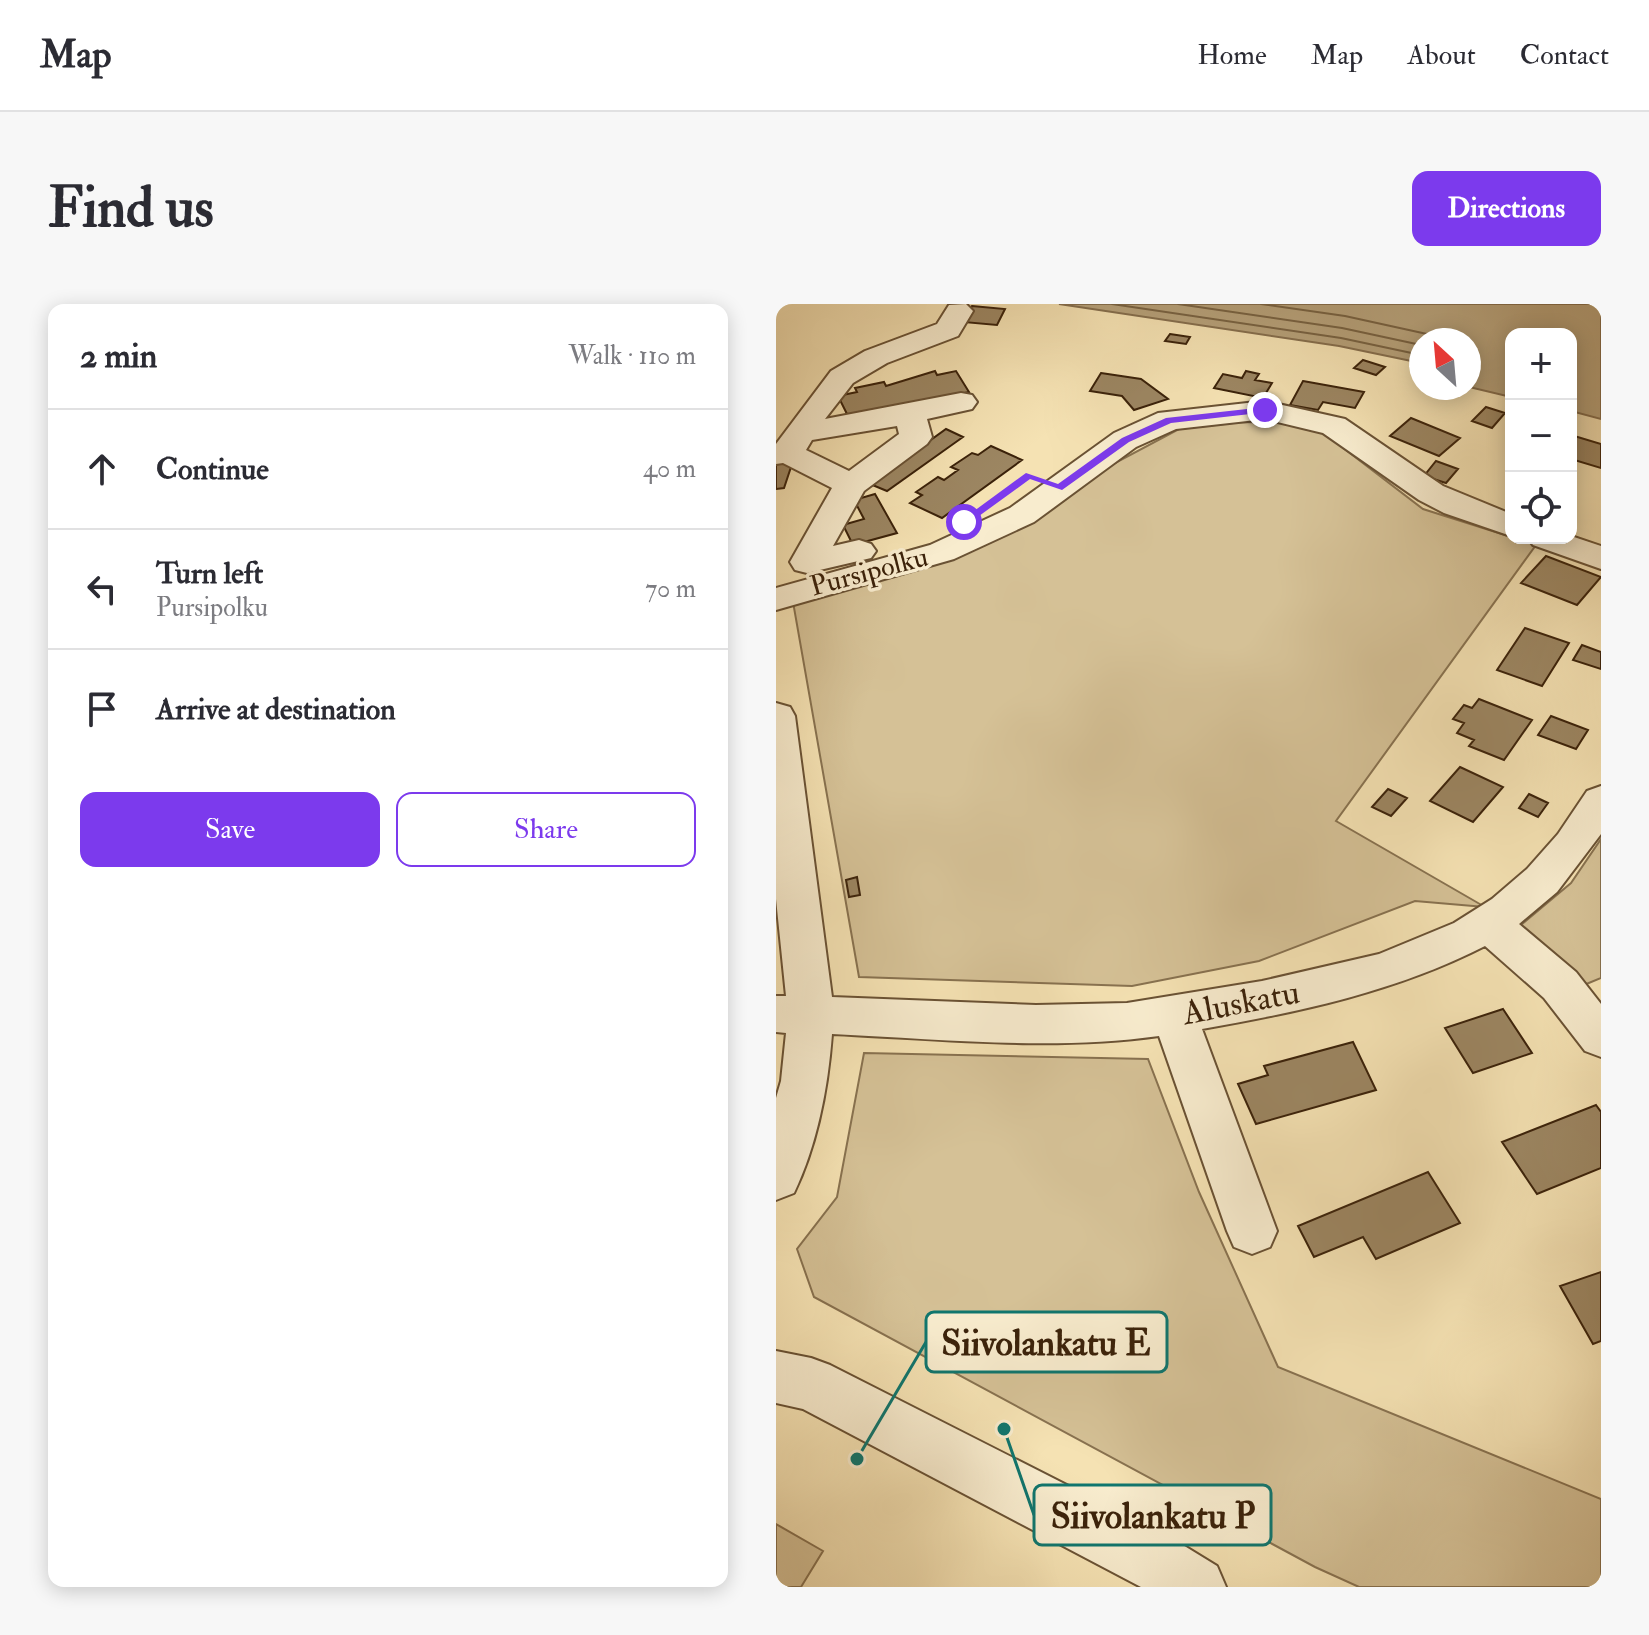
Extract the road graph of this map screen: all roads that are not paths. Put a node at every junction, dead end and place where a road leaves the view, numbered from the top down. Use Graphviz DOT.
graph roads {
  1 [pos="959,311"];
  2 [pos="961,402"];
  3 [pos="910,414"];
  4 [pos="788,446"];
  5 [pos="851,485"];
  6 [pos="1059,488"];
  7 [pos="1505,524"];
  8 [pos="1562,544"];
  9 [pos="1601,558"];
  10 [pos="807,562"];
  11 [pos="782,597"];
  12 [pos="777,742"];
  13 [pos="1601,801"];
  14 [pos="783,849"];
  15 [pos="1490,925"];
  16 [pos="794,1015"];
  17 [pos="1175,1017"];
  18 [pos="1601,1038"];
  19 [pos="783,1134"];
  20 [pos="776,1178"];
  21 [pos="1252,1231"];
  22 [pos="788,1371"];
  23 [pos="1165,1578"];
  1 -- 4 [label="street"];
  2 -- 3 [label="street"];
  3 -- 4 [label="street"];
  3 -- 5 [label="street"];
  4 -- 5 [label="street"];
  5 -- 10 [label="street"];
  6 -- 7 [label="street, Pursipolku"];
  6 -- 10 [label="street"];
  6 -- 11 [label="street, Pursipolku"];
  8 -- 9 [label="street"];
  10 -- 11 [label="street"];
  12 -- 14 [label="street"];
  13 -- 15 [label="street, Aluskatu"];
  14 -- 16 [label="street"];
  15 -- 17 [label="street, Aluskatu"];
  15 -- 18 [label="street"];
  16 -- 17 [label="street, Aluskatu"];
  16 -- 19 [label="street"];
  17 -- 21 [label="street"];
  19 -- 20 [label="street"];
  22 -- 23 [label="street"];
}
